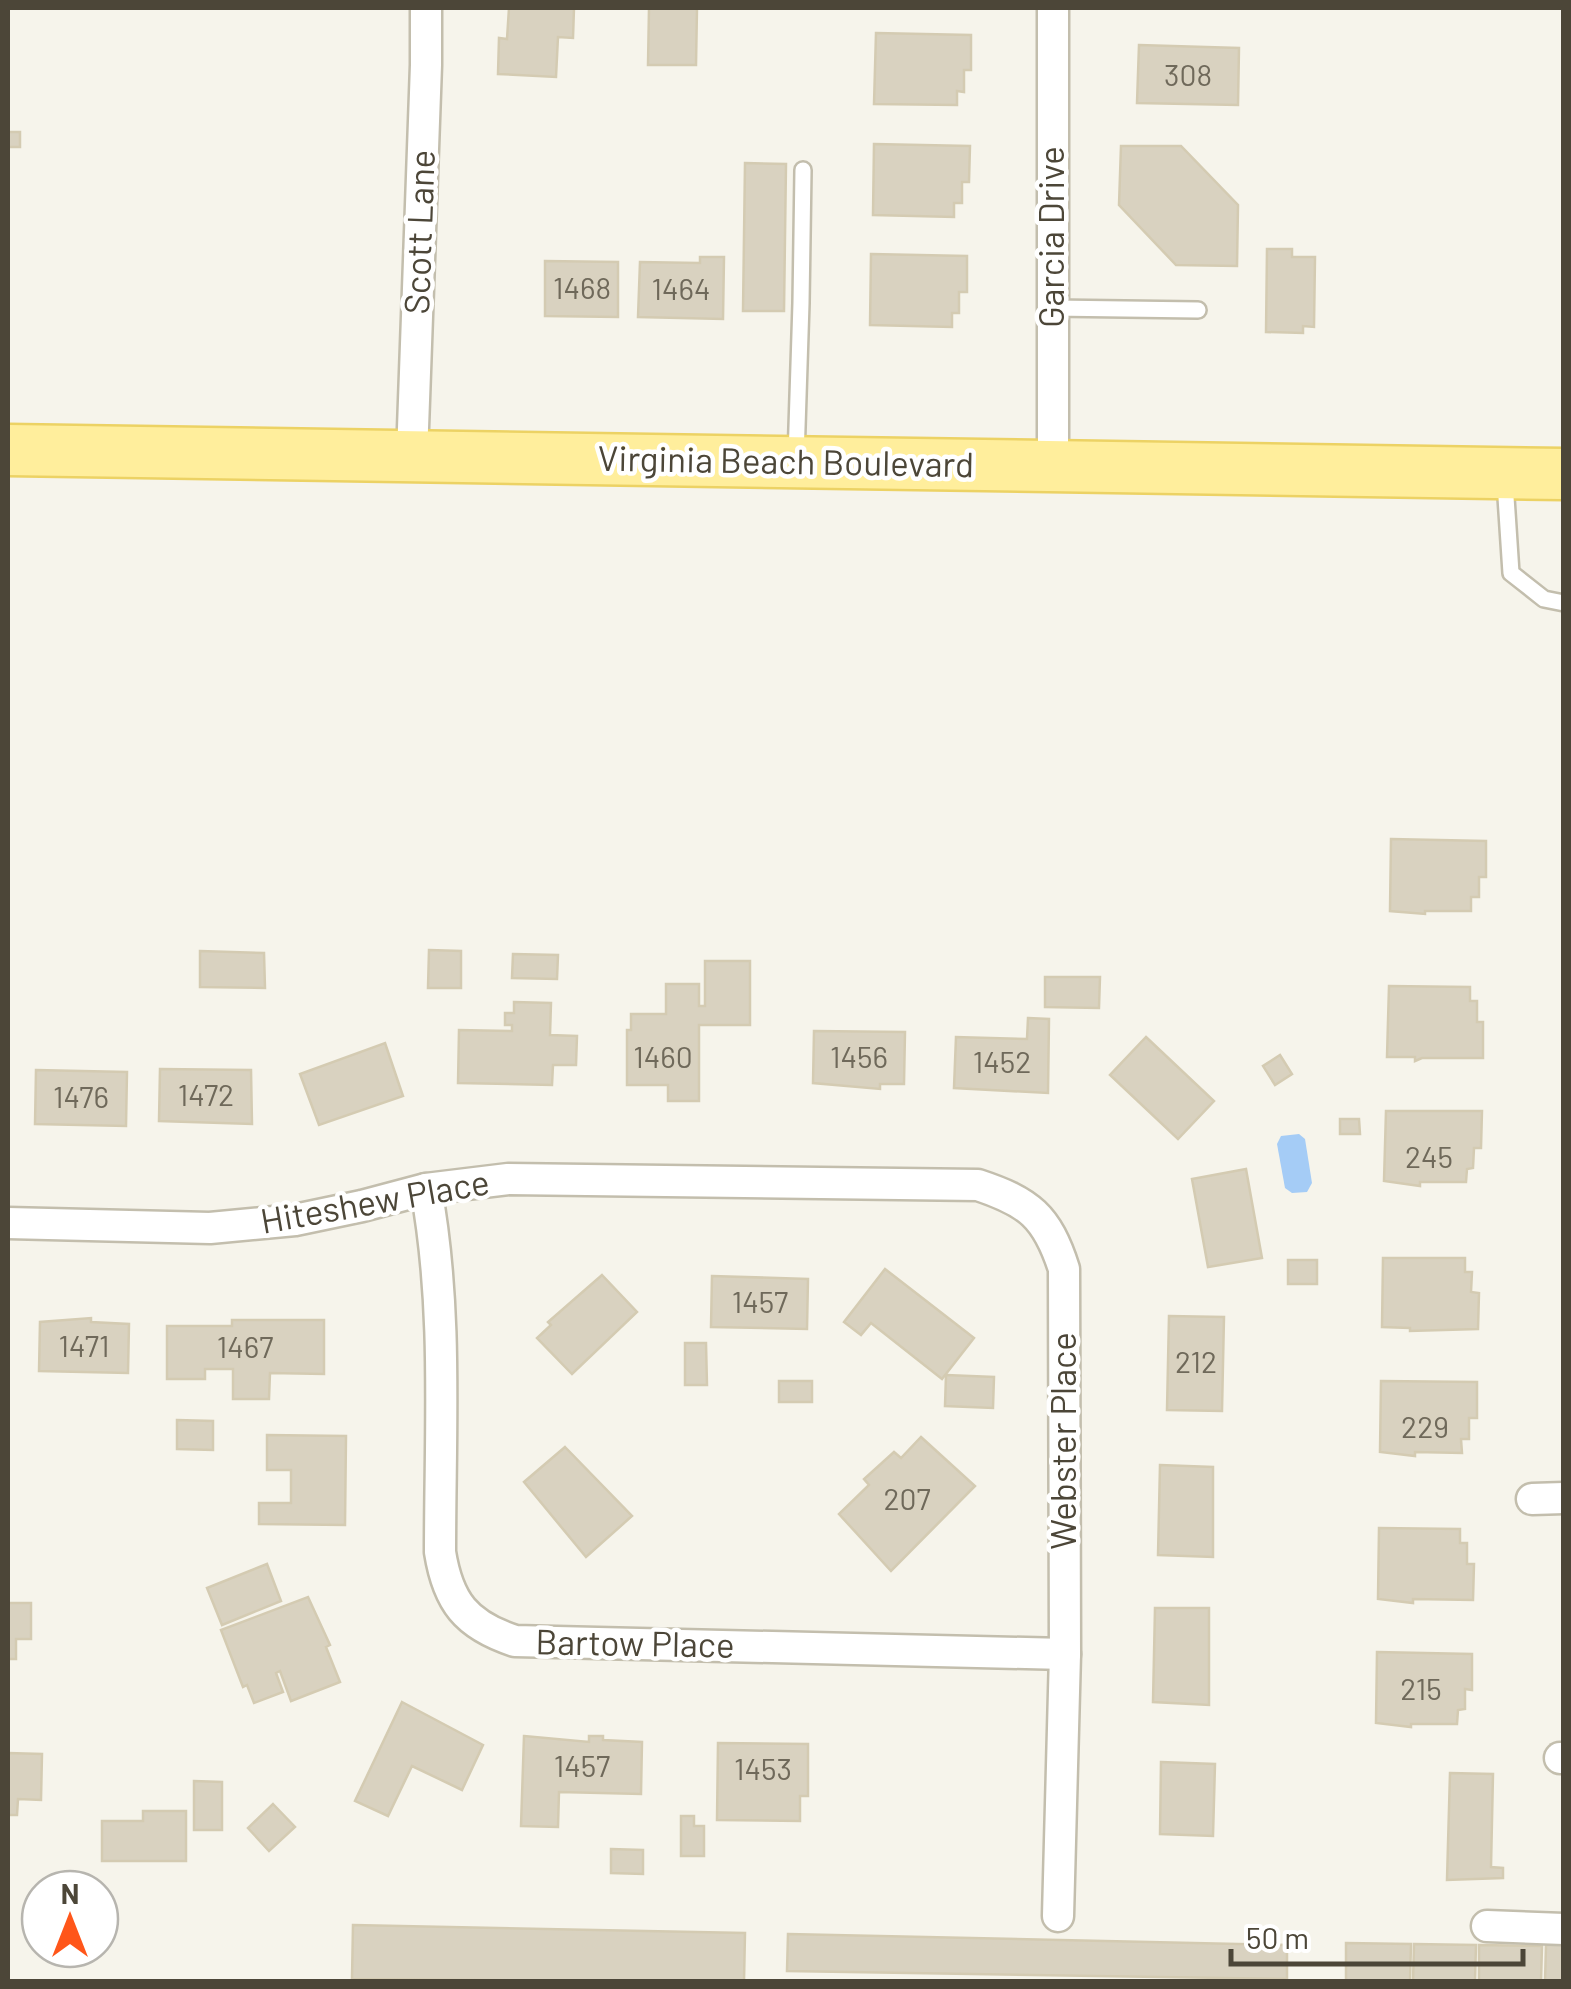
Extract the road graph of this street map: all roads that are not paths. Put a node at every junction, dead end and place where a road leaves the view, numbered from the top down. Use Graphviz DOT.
graph roads {
  1 [pos="426,8"];
  2 [pos="1052,8"];
  3 [pos="803,170"];
  4 [pos="1052,308"];
  5 [pos="1198,310"];
  6 [pos="8,450"];
  7 [pos="412,456"];
  8 [pos="796,462"];
  9 [pos="1052,466"];
  10 [pos="1504,473"];
  11 [pos="1564,474"];
  12 [pos="1564,603"];
  13 [pos="802,1184"];
  14 [pos="426,1189"];
  15 [pos="8,1223"];
  16 [pos="1564,1498"];
  17 [pos="1532,1499"];
  18 [pos="1065,1654"];
  19 [pos="1058,1916"];
  20 [pos="1487,1926"];
  21 [pos="1564,1929"];
  1 -- 7 [label="street, Scott Lane"];
  2 -- 4 [label="street, Garcia Drive"];
  3 -- 8 [label="lane"];
  4 -- 5 [label="lane"];
  4 -- 9 [label="street, Garcia Drive"];
  6 -- 7 [label="main road, Virginia Beach Boulevard"];
  7 -- 8 [label="main road, Virginia Beach Boulevard"];
  8 -- 9 [label="main road, Virginia Beach Boulevard"];
  9 -- 10 [label="main road, Virginia Beach Boulevard"];
  10 -- 11 [label="main road, Virginia Beach Boulevard"];
  10 -- 12 [label="lane"];
  13 -- 14 [label="street, Hiteshew Place"];
  13 -- 18 [label="street, Webster Place"];
  14 -- 15 [label="street, Hiteshew Place"];
  14 -- 18 [label="street, Bartow Place"];
  16 -- 17 [label="street"];
  18 -- 19 [label="street, Webster Place"];
  20 -- 21 [label="street"];
}
